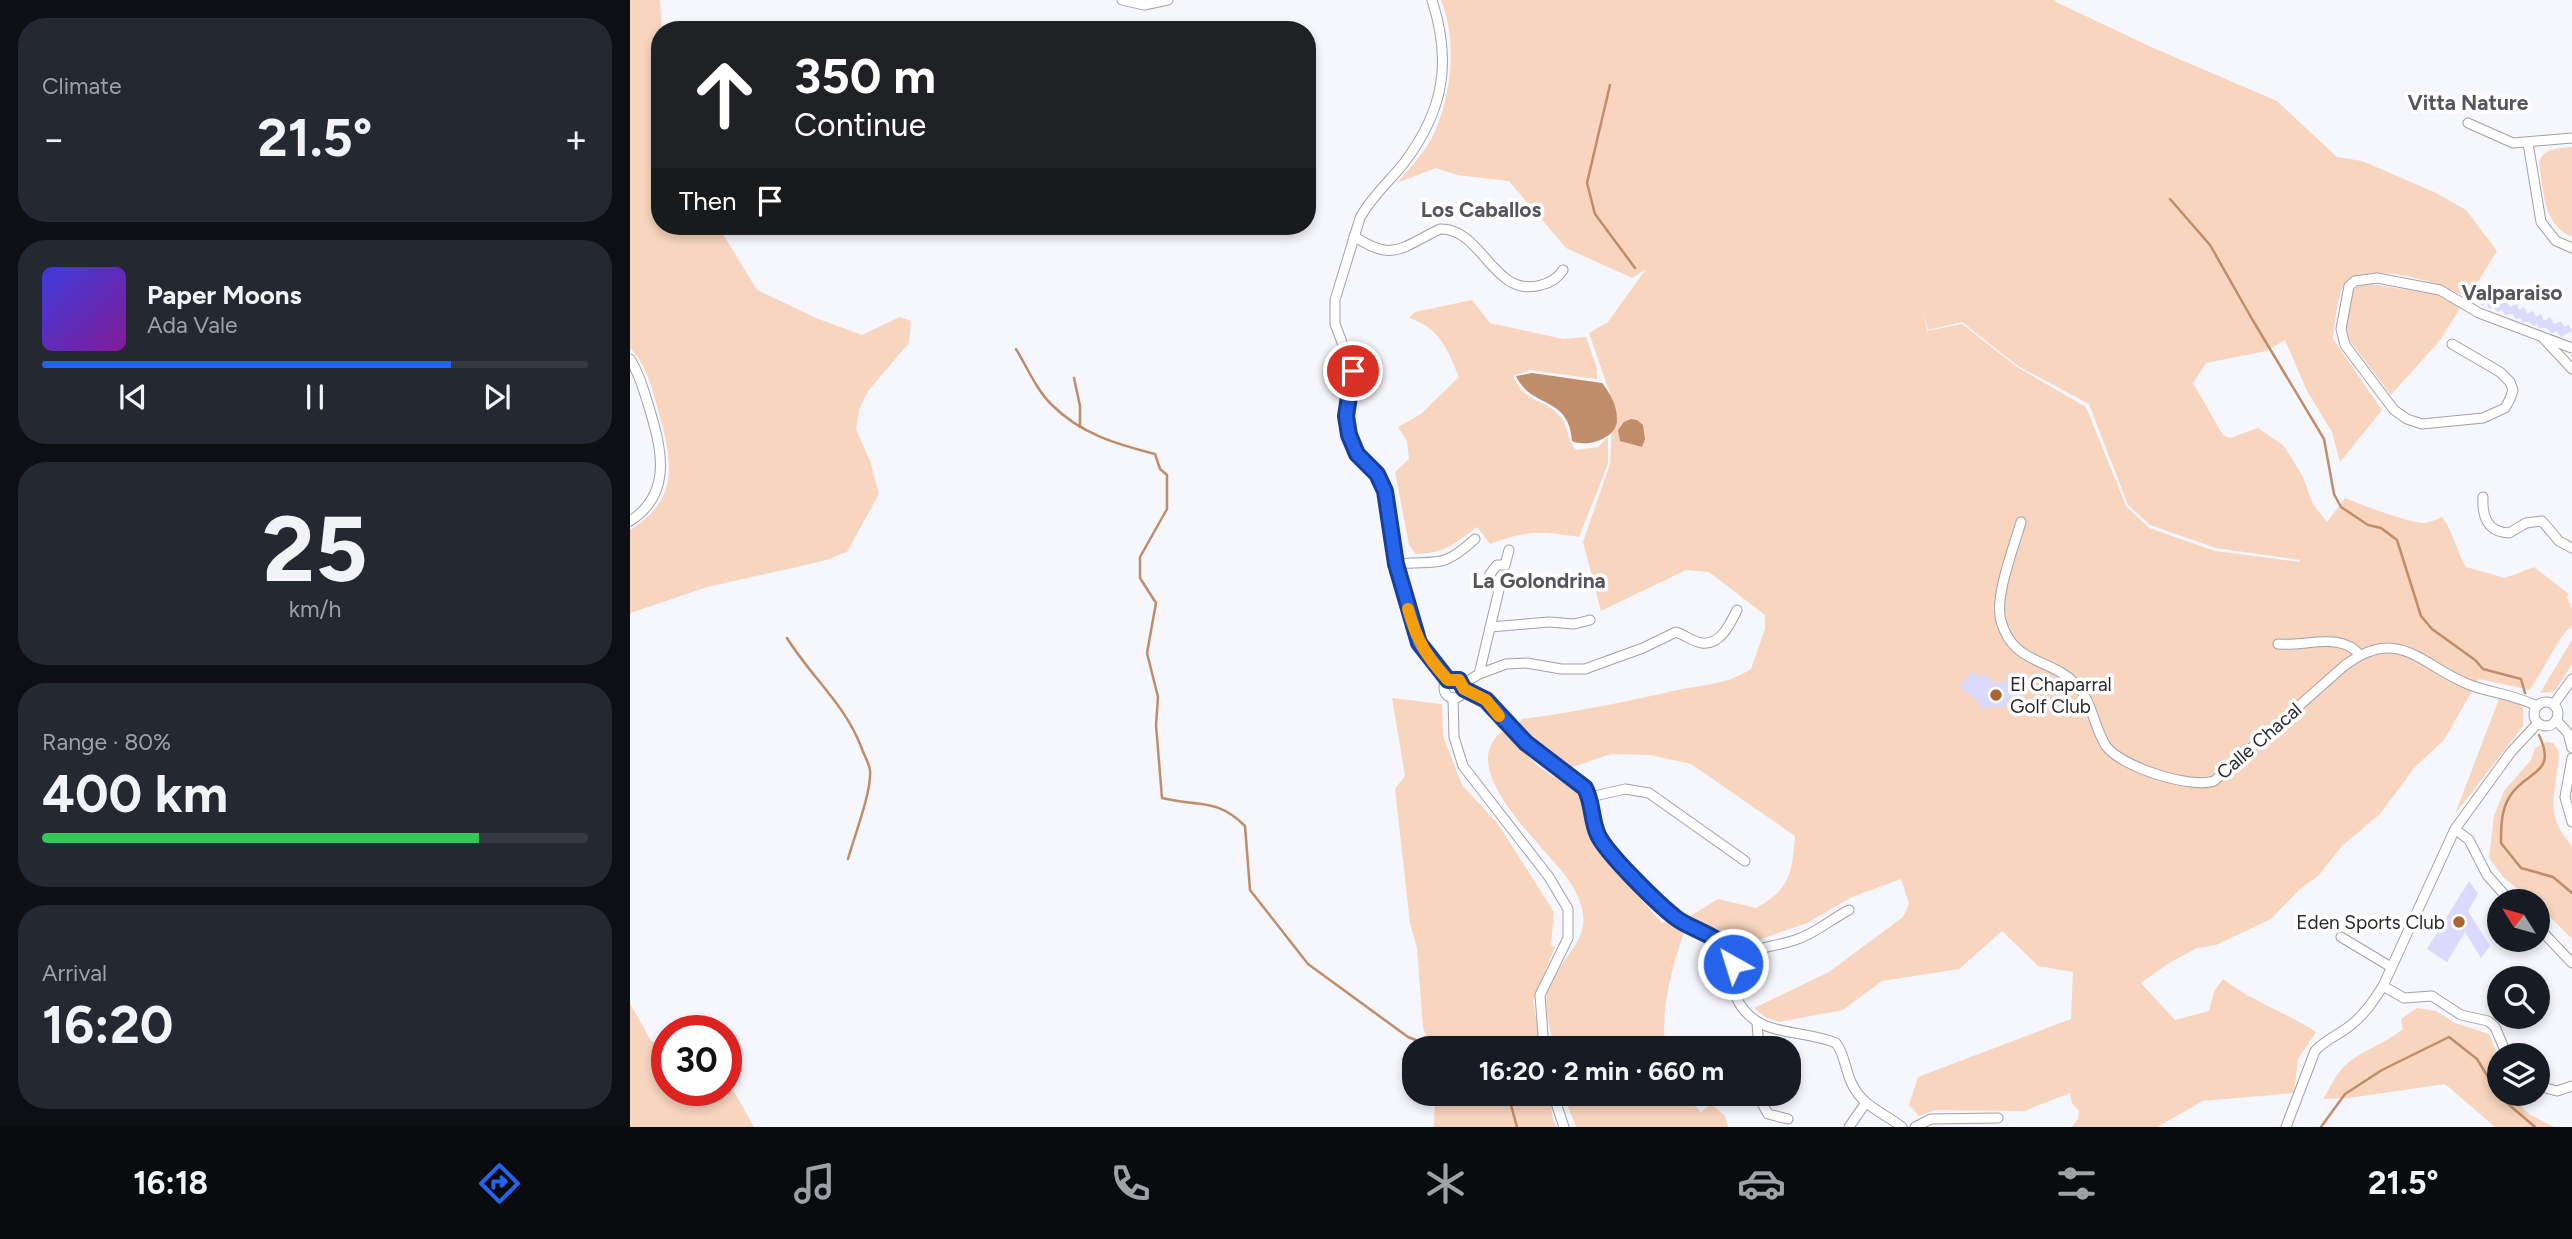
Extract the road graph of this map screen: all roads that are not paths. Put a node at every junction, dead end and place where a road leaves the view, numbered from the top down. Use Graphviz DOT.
graph roads {
  1 [pos="1122,0"];
  2 [pos="1168,0"];
  3 [pos="1432,0"];
  4 [pos="2468,123"];
  5 [pos="2572,138"];
  6 [pos="2528,143"];
  7 [pos="1354,236"];
  8 [pos="2572,248"];
  9 [pos="1563,270"];
  10 [pos="2543,337"];
  11 [pos="2452,344"];
  12 [pos="2572,348"];
  13 [pos="630,359"];
  14 [pos="2572,369"];
  15 [pos="2483,497"];
  16 [pos="630,522"];
  17 [pos="2021,522"];
  18 [pos="1475,539"];
  19 [pos="2572,548"];
  20 [pos="1509,550"];
  21 [pos="1396,564"];
  22 [pos="1737,610"];
  23 [pos="1590,620"];
  24 [pos="1490,627"];
  25 [pos="2278,643"];
  26 [pos="2360,654"];
  27 [pos="1479,674"];
  28 [pos="2572,679"];
  29 [pos="1448,680"];
  30 [pos="1463,686"];
  31 [pos="1453,698"];
  32 [pos="2554,704"];
  33 [pos="2536,706"];
  34 [pos="2556,720"];
  35 [pos="2538,723"];
  36 [pos="2572,748"];
  37 [pos="2572,758"];
  38 [pos="1590,797"];
  39 [pos="2568,798"];
  40 [pos="2572,822"];
  41 [pos="2455,829"];
  42 [pos="1745,862"];
  43 [pos="2499,889"];
  44 [pos="1849,910"];
  45 [pos="2341,937"];
  46 [pos="2550,940"];
  47 [pos="2572,963"];
  48 [pos="1733,964"];
  49 [pos="2391,967"];
  50 [pos="2383,986"];
  51 [pos="1757,1023"];
  52 [pos="1543,1036"];
  53 [pos="1758,1036"];
  54 [pos="2502,1043"];
  55 [pos="2572,1086"];
  56 [pos="2550,1089"];
  57 [pos="1866,1104"];
  58 [pos="1557,1106"];
  59 [pos="1764,1106"];
  60 [pos="1998,1118"];
  61 [pos="1788,1119"];
  62 [pos="1564,1127"];
  63 [pos="1849,1127"];
  64 [pos="1902,1127"];
  65 [pos="1915,1127"];
  66 [pos="2286,1127"];
  1 -- 2 [label="street"];
  3 -- 7 [label="street"];
  4 -- 6 [label="street"];
  5 -- 6 [label="street"];
  6 -- 8 [label="street"];
  7 -- 9 [label="street"];
  7 -- 21 [label="street"];
  10 -- 11 [label="street"];
  10 -- 12 [label="street"];
  10 -- 14 [label="street"];
  13 -- 16 [label="street"];
  15 -- 19 [label="street"];
  17 -- 26 [label="street, Calle Chacal"];
  18 -- 21 [label="street"];
  20 -- 24 [label="street"];
  21 -- 29 [label="street"];
  22 -- 27 [label="street"];
  23 -- 24 [label="street"];
  24 -- 27 [label="street"];
  25 -- 26 [label="street"];
  26 -- 33 [label="street"];
  27 -- 30 [label="street"];
  28 -- 32 [label="street"];
  29 -- 30 [label="street"];
  29 -- 31 [label="street"];
  30 -- 31 [label="street"];
  30 -- 38 [label="street"];
  31 -- 52 [label="street"];
  32 -- 33 [label="street"];
  32 -- 34 [label="street"];
  33 -- 35 [label="street"];
  34 -- 35 [label="street"];
  34 -- 36 [label="street"];
  35 -- 41 [label="street"];
  37 -- 39 [label="street"];
  38 -- 42 [label="street"];
  38 -- 48 [label="street"];
  39 -- 40 [label="street"];
  41 -- 43 [label="street"];
  41 -- 49 [label="street"];
  44 -- 48 [label="street"];
  45 -- 49 [label="street"];
  46 -- 47 [label="street"];
  48 -- 51 [label="street"];
  49 -- 50 [label="street"];
  50 -- 54 [label="street"];
  50 -- 66 [label="street"];
  51 -- 53 [label="street"];
  51 -- 57 [label="street"];
  55 -- 56 [label="street"];
  57 -- 63 [label="street"];
  57 -- 64 [label="street"];
  58 -- 62 [label="street"];
  59 -- 61 [label="street"];
  60 -- 65 [label="street"];
}
